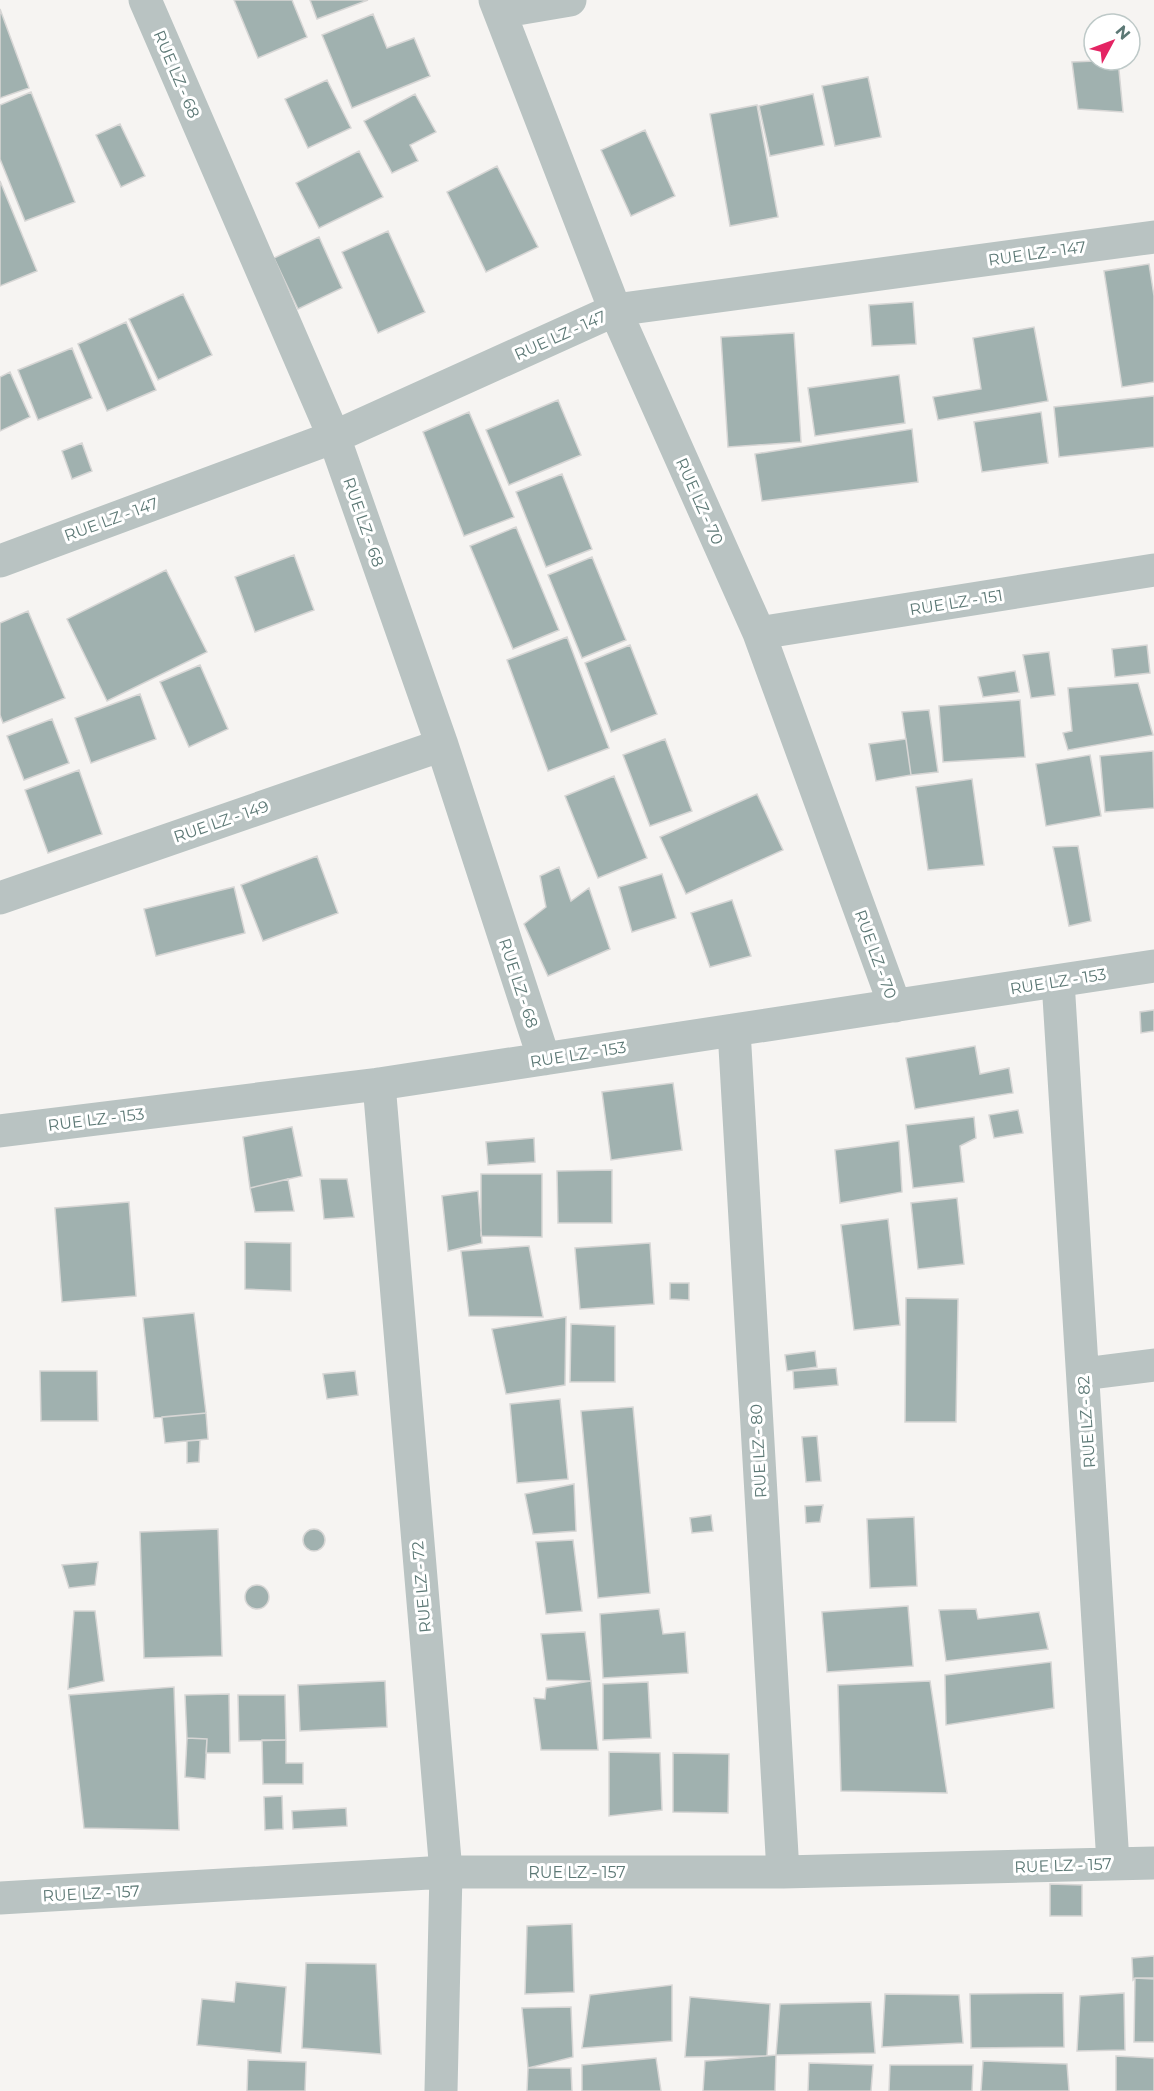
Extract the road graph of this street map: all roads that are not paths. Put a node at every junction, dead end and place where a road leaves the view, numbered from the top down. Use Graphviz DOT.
graph roads {
  1 [pos="145,0"];
  2 [pos="570,0"];
  3 [pos="497,6"];
  4 [pos="1154,237"];
  5 [pos="615,310"];
  6 [pos="334,437"];
  7 [pos="0,561"];
  8 [pos="1154,570"];
  9 [pos="759,633"];
  10 [pos="442,745"];
  11 [pos="0,898"];
  12 [pos="1154,966"];
  13 [pos="1058,981"];
  14 [pos="895,1006"];
  15 [pos="734,1030"];
  16 [pos="544,1059"];
  17 [pos="379,1084"];
  18 [pos="0,1131"];
  19 [pos="1154,1365"];
  20 [pos="1083,1374"];
  21 [pos="1113,1863"];
  22 [pos="1154,1863"];
  23 [pos="446,1872"];
  24 [pos="783,1872"];
  25 [pos="0,1898"];
  26 [pos="441,2091"];
  1 -- 6 [label="street, RUE LZ - 68"];
  2 -- 3 [label="street"];
  3 -- 5 [label="street, RUE LZ - 70"];
  4 -- 5 [label="street, RUE LZ - 147"];
  5 -- 6 [label="street, RUE LZ - 147"];
  5 -- 9 [label="street, RUE LZ - 70"];
  6 -- 7 [label="street, RUE LZ - 147"];
  6 -- 10 [label="street, RUE LZ - 68"];
  8 -- 9 [label="street, RUE LZ - 151"];
  9 -- 14 [label="street, RUE LZ - 70"];
  10 -- 11 [label="street, RUE LZ - 149"];
  10 -- 16 [label="street, RUE LZ - 68"];
  12 -- 13 [label="street, RUE LZ - 153"];
  13 -- 14 [label="street, RUE LZ - 153"];
  13 -- 20 [label="street, RUE LZ - 82"];
  14 -- 15 [label="street, RUE LZ - 153"];
  15 -- 16 [label="street, RUE LZ - 153"];
  15 -- 24 [label="street, RUE LZ - 80"];
  16 -- 17 [label="street, RUE LZ - 153"];
  17 -- 18 [label="street, RUE LZ - 153"];
  17 -- 23 [label="street, RUE LZ - 72"];
  19 -- 20 [label="street"];
  20 -- 21 [label="street, RUE LZ - 82"];
  21 -- 22 [label="street, RUE LZ - 157"];
  21 -- 24 [label="street, RUE LZ - 157"];
  23 -- 24 [label="street, RUE LZ - 157"];
  23 -- 25 [label="street, RUE LZ - 157"];
  23 -- 26 [label="street, RUE LZ - 72"];
}
